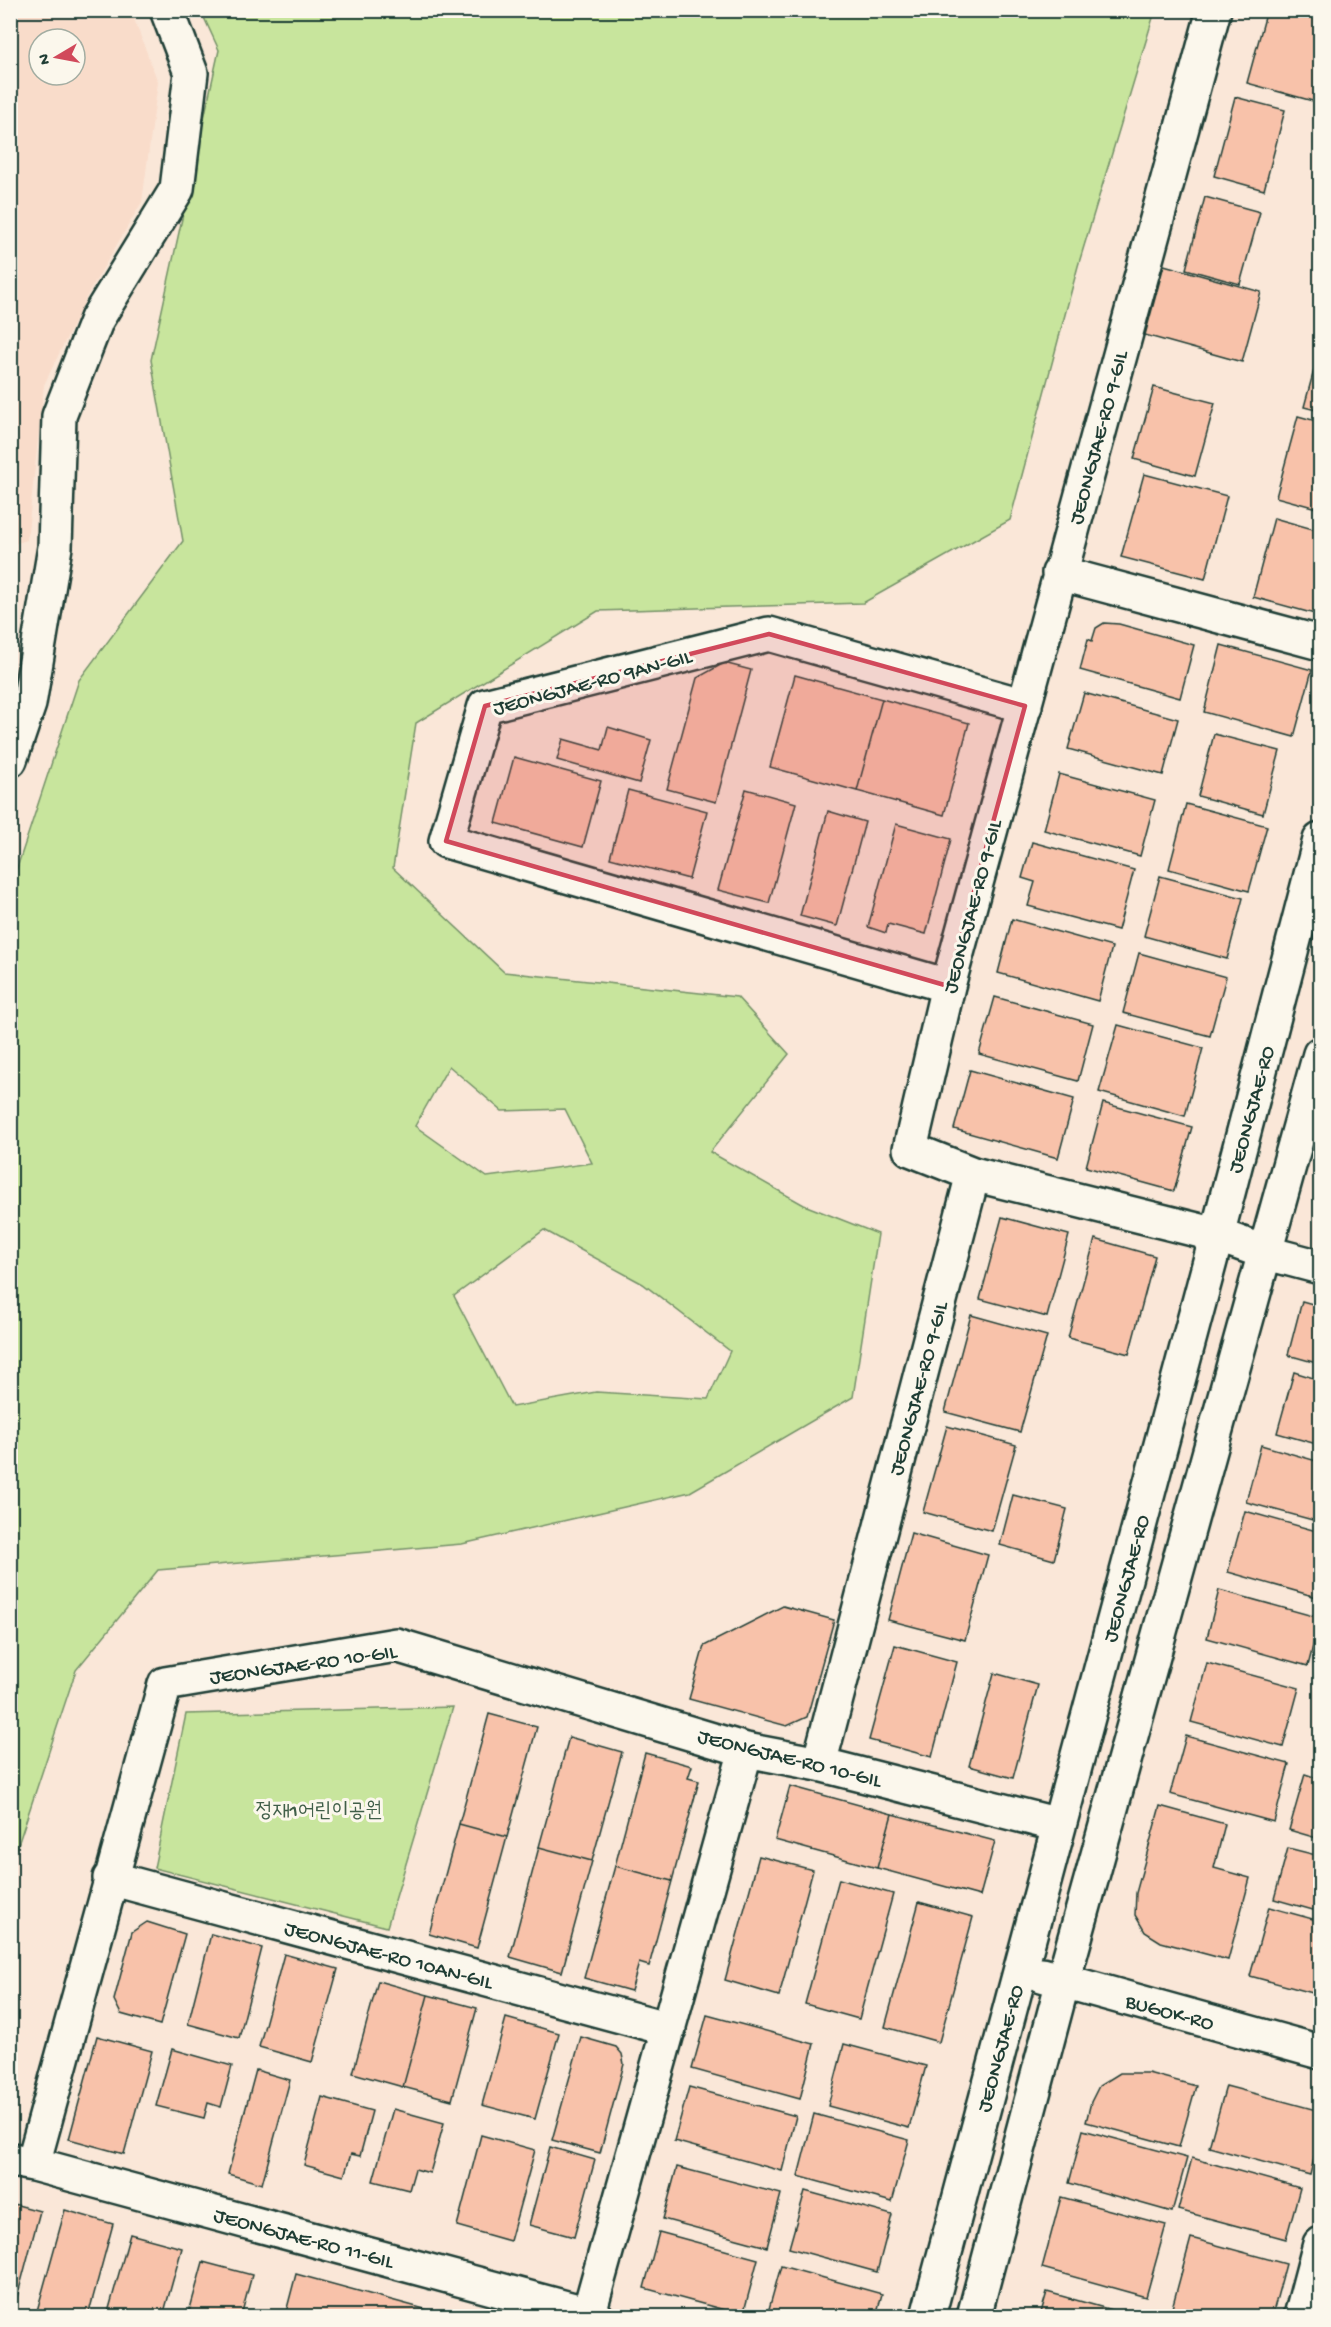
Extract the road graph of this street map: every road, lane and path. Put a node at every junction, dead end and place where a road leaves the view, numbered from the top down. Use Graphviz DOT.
graph roads {
  1 [pos="167,10"];
  2 [pos="1214,10"];
  3 [pos="1059,573"];
  4 [pos="1320,643"];
  5 [pos="1025,706"];
  6 [pos="10,760"];
  7 [pos="1320,840"];
  8 [pos="948,986"];
  9 [pos="1320,1054"];
  10 [pos="973,1174"];
  11 [pos="1217,1236"];
  12 [pos="1267,1253"];
  13 [pos="1320,1267"];
  14 [pos="746,1750"];
  15 [pos="819,1764"];
  16 [pos="1059,1825"];
  17 [pos="110,1878"];
  18 [pos="1020,1969"];
  19 [pos="1064,1981"];
  20 [pos="669,2029"];
  21 [pos="1320,2052"];
  22 [pos="22,2162"];
  23 [pos="1320,2244"];
  24 [pos="591,2316"];
  25 [pos="928,2316"];
  26 [pos="974,2316"];
  27 [pos="1301,2316"];
  1 -- 6 [label="street"];
  2 -- 3 [label="street, JEONGJAE-RO 9-GIL"];
  3 -- 4 [label="street"];
  3 -- 5 [label="street, JEONGJAE-RO 9-GIL"];
  5 -- 8 [label="street, JEONGJAE-RO 9-GIL"];
  5 -- 8 [label="street, JEONGJAE-RO 9AN-GIL"];
  7 -- 11 [label="street, JEONGJAE-RO"];
  8 -- 10 [label="street, JEONGJAE-RO 9-GIL"];
  9 -- 12 [label="street"];
  10 -- 11 [label="street"];
  10 -- 15 [label="street, JEONGJAE-RO 9-GIL"];
  11 -- 12 [label="street"];
  11 -- 16 [label="street, JEONGJAE-RO"];
  12 -- 13 [label="street"];
  12 -- 19 [label="street"];
  14 -- 15 [label="street, JEONGJAE-RO 10-GIL"];
  14 -- 17 [label="street, JEONGJAE-RO 10-GIL"];
  14 -- 20 [label="street"];
  15 -- 16 [label="street, JEONGJAE-RO 10-GIL"];
  16 -- 18 [label="street, JEONGJAE-RO"];
  17 -- 20 [label="street, JEONGJAE-RO 10AN-GIL"];
  17 -- 22 [label="street, JEONGJAE-RO 10-GIL"];
  18 -- 19 [label="street, BUGOK-RO"];
  18 -- 25 [label="street, JEONGJAE-RO"];
  19 -- 21 [label="street, BUGOK-RO"];
  19 -- 26 [label="street"];
  20 -- 24 [label="street"];
  22 -- 24 [label="street, JEONGJAE-RO 11-GIL"];
  23 -- 27 [label="street"];
}
